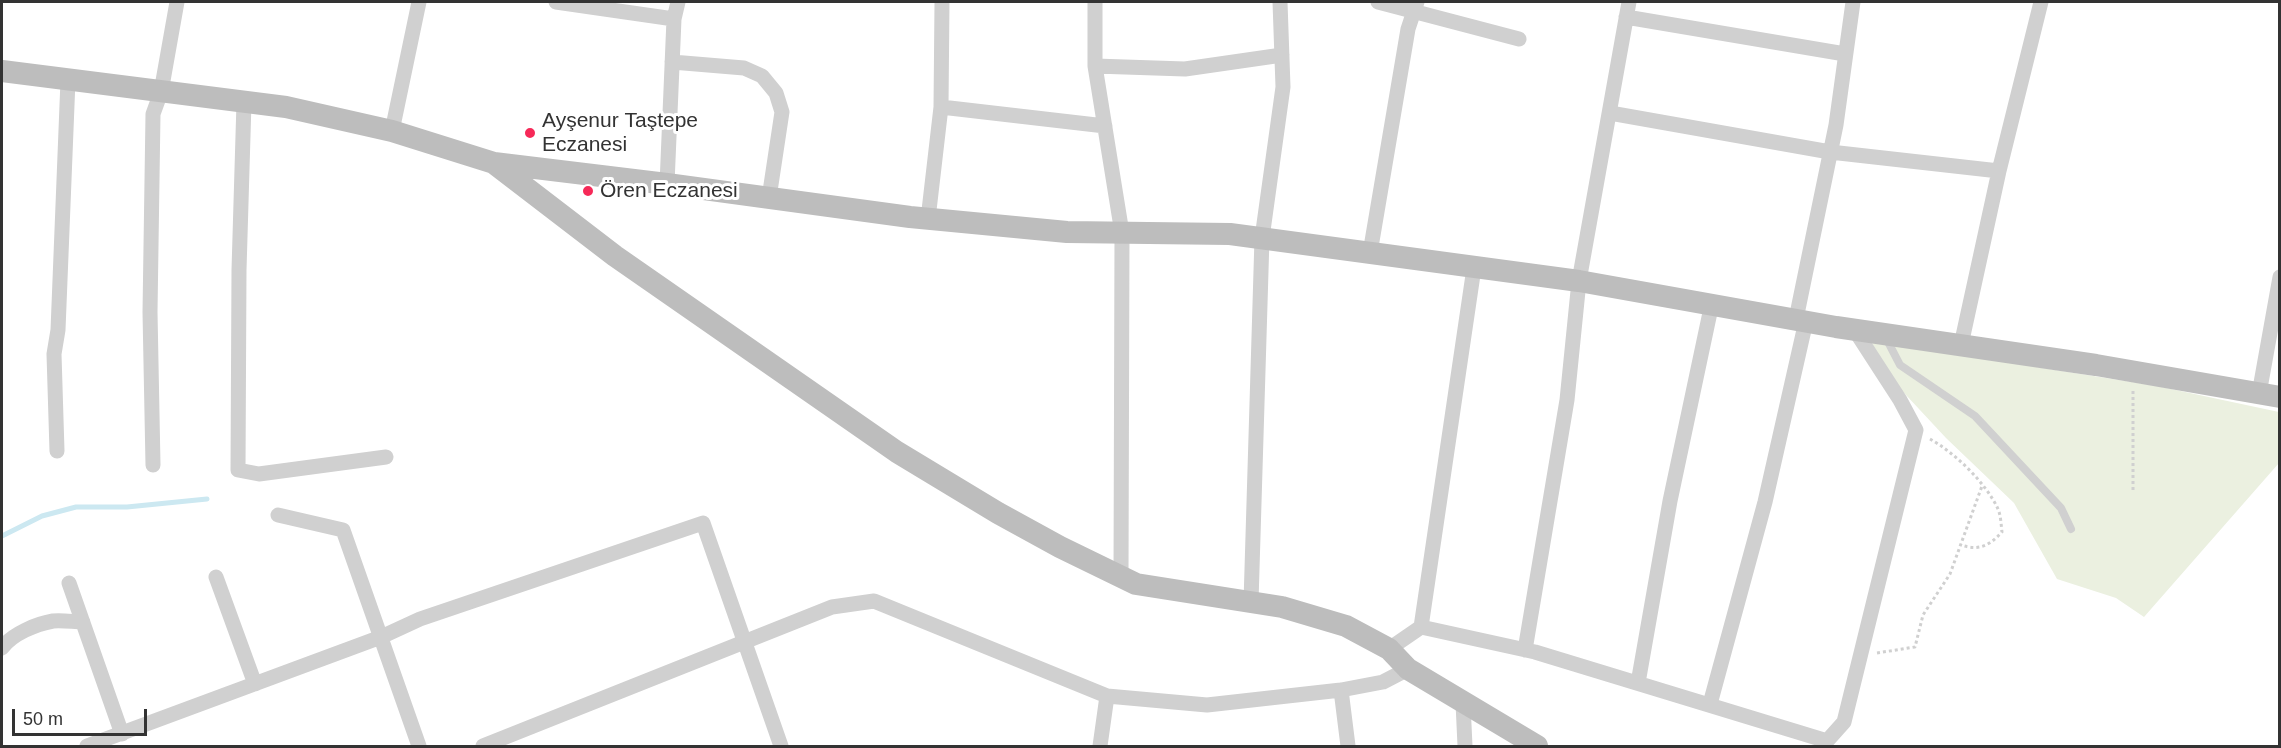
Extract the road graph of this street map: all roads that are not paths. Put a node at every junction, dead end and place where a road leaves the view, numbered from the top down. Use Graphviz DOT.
graph roads {
  1 [pos="177,2"];
  2 [pos="419,2"];
  3 [pos="556,2"];
  4 [pos="678,2"];
  5 [pos="942,2"];
  6 [pos="1095,2"];
  7 [pos="1280,2"];
  8 [pos="1378,2"];
  9 [pos="1629,2"];
  10 [pos="1853,2"];
  11 [pos="2041,2"];
  12 [pos="1415,6"];
  13 [pos="1626,17"];
  14 [pos="674,19"];
  15 [pos="1519,39"];
  16 [pos="1845,54"];
  17 [pos="1282,55"];
  18 [pos="672,62"];
  19 [pos="1095,66"];
  20 [pos="2,71"];
  21 [pos="68,80"];
  22 [pos="161,92"];
  23 [pos="244,102"];
  24 [pos="941,107"];
  25 [pos="1610,113"];
  26 [pos="1105,126"];
  27 [pos="392,131"];
  28 [pos="1830,152"];
  29 [pos="494,163"];
  30 [pos="1999,171"];
  31 [pos="667,184"];
  32 [pos="769,198"];
  33 [pos="928,219"];
  34 [pos="1122,233"];
  35 [pos="1262,238"];
  36 [pos="1370,253"];
  37 [pos="1474,268"];
  38 [pos="2280,277"];
  39 [pos="1579,280"];
  40 [pos="1712,303"];
  41 [pos="1801,320"];
  42 [pos="1854,329"];
  43 [pos="1884,334"];
  44 [pos="1961,345"];
  45 [pos="2269,396"];
  46 [pos="57,451"];
  47 [pos="386,457"];
  48 [pos="153,465"];
  49 [pos="278,515"];
  50 [pos="2071,529"];
  51 [pos="1120,576"];
  52 [pos="216,577"];
  53 [pos="69,583"];
  54 [pos="1251,602"];
  55 [pos="83,622"];
  56 [pos="1421,627"];
  57 [pos="381,637"];
  58 [pos="744,642"];
  59 [pos="2,648"];
  60 [pos="1389,649"];
  61 [pos="1525,650"];
  62 [pos="1408,669"];
  63 [pos="1638,683"];
  64 [pos="255,684"];
  65 [pos="1341,690"];
  66 [pos="1107,696"];
  67 [pos="1463,703"];
  68 [pos="1710,704"];
  69 [pos="122,734"];
  70 [pos="87,747"];
  71 [pos="419,747"];
  72 [pos="483,747"];
  73 [pos="781,747"];
  74 [pos="1100,747"];
  75 [pos="1348,747"];
  76 [pos="1465,747"];
  77 [pos="1537,747"];
  1 -- 22 [label="street"];
  2 -- 27 [label="street"];
  3 -- 14 [label="street"];
  4 -- 14 [label="street"];
  5 -- 24 [label="street"];
  6 -- 19 [label="street"];
  7 -- 17 [label="street"];
  8 -- 12 [label="street"];
  9 -- 13 [label="street"];
  10 -- 16 [label="street"];
  11 -- 30 [label="street"];
  12 -- 15 [label="street"];
  12 -- 36 [label="street"];
  13 -- 16 [label="street"];
  13 -- 25 [label="street"];
  14 -- 18 [label="street"];
  16 -- 28 [label="street"];
  17 -- 19 [label="street"];
  17 -- 35 [label="street"];
  18 -- 31 [label="street"];
  18 -- 32 [label="street"];
  19 -- 26 [label="street"];
  20 -- 21 [label="street"];
  21 -- 22 [label="street"];
  21 -- 46 [label="street"];
  22 -- 23 [label="street"];
  22 -- 48 [label="street"];
  23 -- 27 [label="street"];
  23 -- 47 [label="street"];
  24 -- 26 [label="street"];
  24 -- 33 [label="street"];
  25 -- 28 [label="street"];
  25 -- 39 [label="street"];
  26 -- 34 [label="street"];
  27 -- 29 [label="street"];
  28 -- 30 [label="street"];
  28 -- 41 [label="street"];
  29 -- 31 [label="street"];
  29 -- 51 [label="street"];
  30 -- 44 [label="street"];
  31 -- 32 [label="street"];
  32 -- 33 [label="street"];
  33 -- 34 [label="street"];
  34 -- 35 [label="street"];
  34 -- 51 [label="street"];
  35 -- 36 [label="street"];
  35 -- 54 [label="street"];
  36 -- 37 [label="street"];
  37 -- 39 [label="street"];
  37 -- 56 [label="street"];
  38 -- 45 [label="street"];
  39 -- 40 [label="street"];
  39 -- 61 [label="street"];
  40 -- 41 [label="street"];
  40 -- 63 [label="street"];
  41 -- 42 [label="street"];
  41 -- 68 [label="street"];
  42 -- 43 [label="street"];
  42 -- 68 [label="street"];
  43 -- 44 [label="street"];
  43 -- 50 [label="lane"];
  44 -- 45 [label="street"];
  49 -- 57 [label="street"];
  51 -- 54 [label="street"];
  52 -- 64 [label="street"];
  53 -- 55 [label="street"];
  54 -- 60 [label="street"];
  55 -- 59 [label="street"];
  55 -- 69 [label="street"];
  56 -- 60 [label="street"];
  56 -- 61 [label="street"];
  57 -- 58 [label="street"];
  57 -- 64 [label="street"];
  57 -- 71 [label="street"];
  58 -- 66 [label="street"];
  58 -- 72 [label="street"];
  58 -- 73 [label="street"];
  60 -- 62 [label="street"];
  61 -- 63 [label="street"];
  62 -- 65 [label="street"];
  62 -- 67 [label="street"];
  63 -- 68 [label="street"];
  64 -- 69 [label="street"];
  65 -- 66 [label="street"];
  65 -- 75 [label="street"];
  66 -- 74 [label="street"];
  67 -- 76 [label="street"];
  67 -- 77 [label="street"];
  69 -- 70 [label="street"];
}
